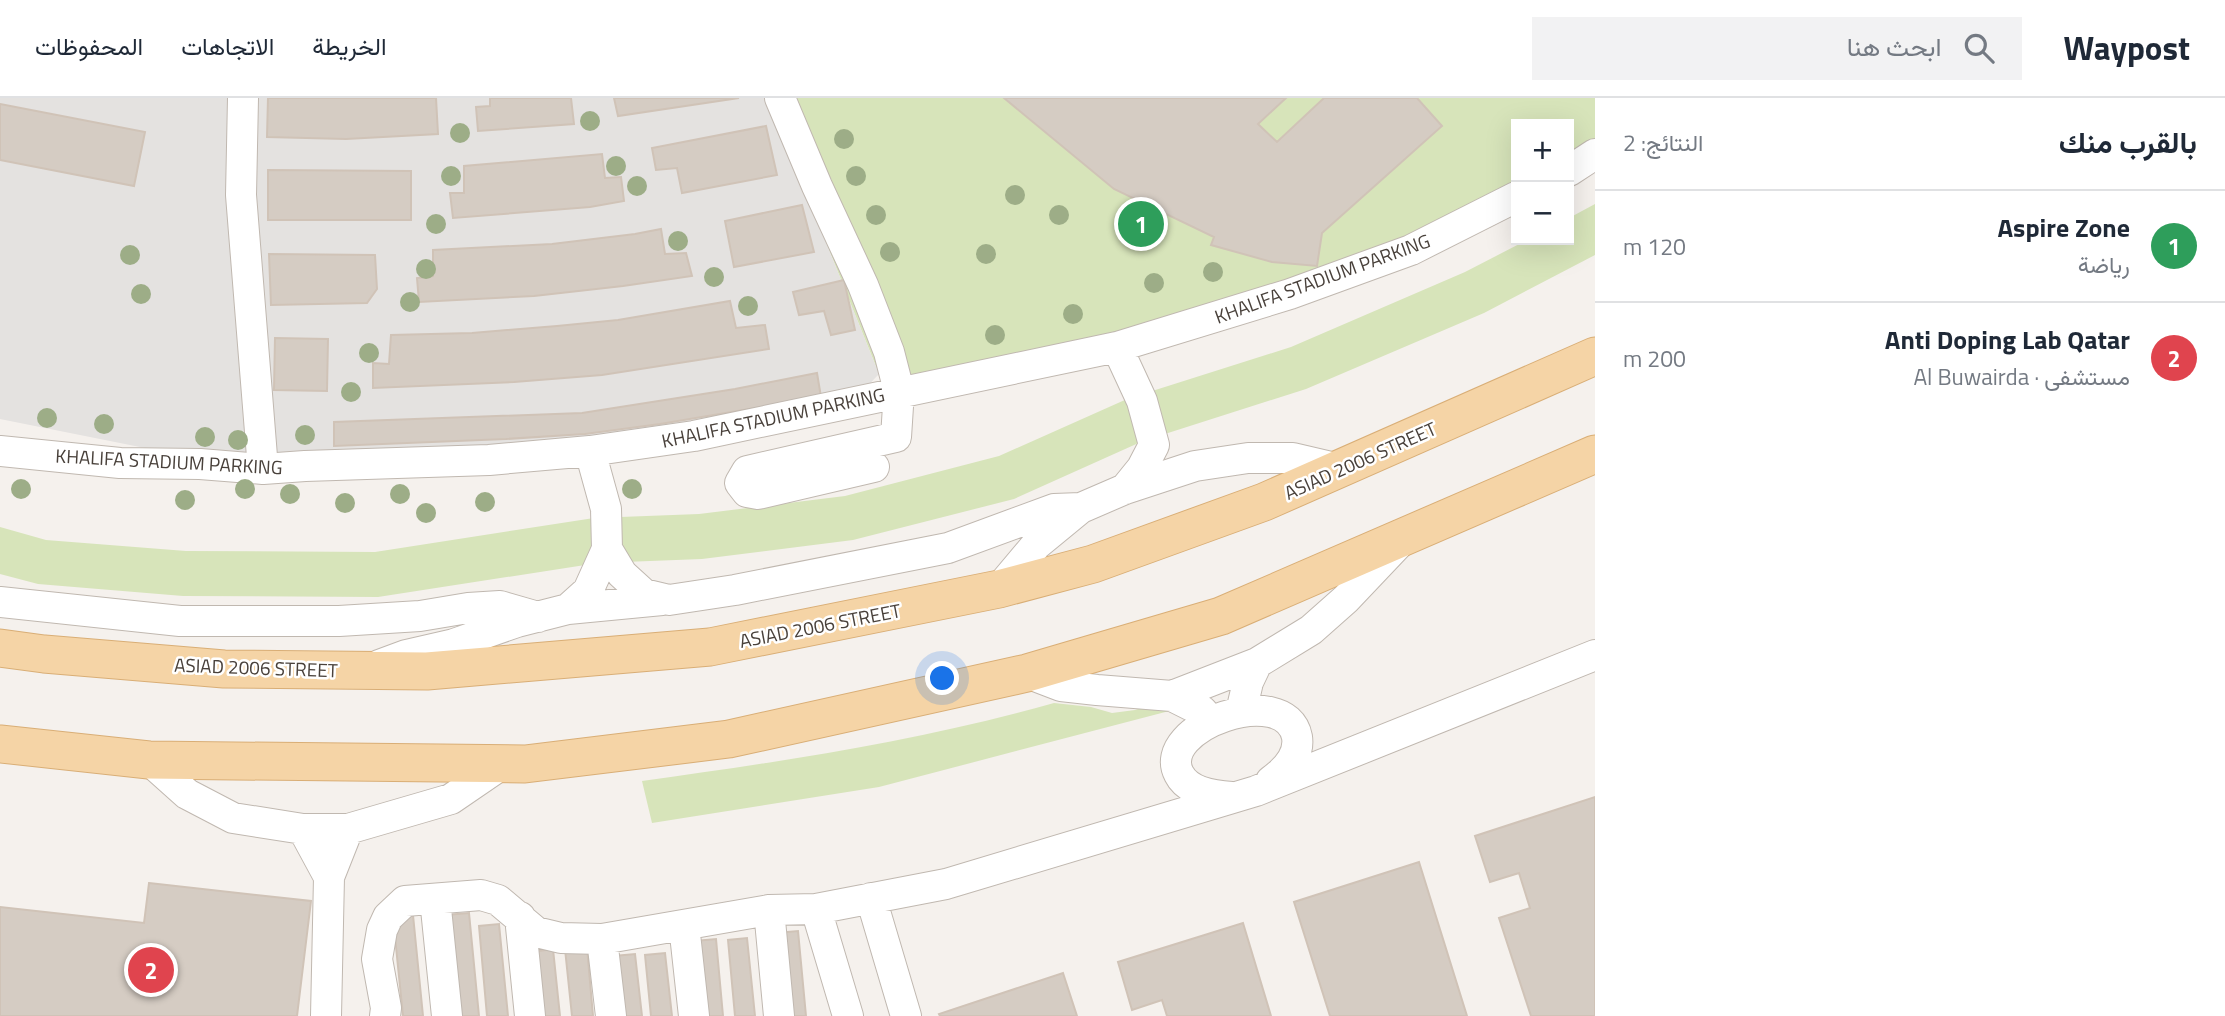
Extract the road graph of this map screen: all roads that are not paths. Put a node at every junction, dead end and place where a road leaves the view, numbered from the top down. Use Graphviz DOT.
graph roads {
  1 [pos="243,98"];
  2 [pos="780,98"];
  3 [pos="1595,154"];
  4 [pos="1574,168"];
  5 [pos="1511,200"];
  6 [pos="1117,347"];
  7 [pos="1595,356"];
  8 [pos="900,391"];
  9 [pos="1154,445"];
  10 [pos="0,451"];
  11 [pos="590,452"];
  12 [pos="1595,454"];
  13 [pos="1195,466"];
  14 [pos="874,467"];
  15 [pos="1340,469"];
  16 [pos="263,470"];
  17 [pos="1125,489"];
  18 [pos="1081,508"];
  19 [pos="1406,536"];
  20 [pos="607,549"];
  21 [pos="999,589"];
  22 [pos="669,600"];
  23 [pos="0,602"];
  24 [pos="568,609"];
  25 [pos="538,617"];
  26 [pos="0,648"];
  27 [pos="1595,655"];
  28 [pos="1257,663"];
  29 [pos="365,670"];
  30 [pos="1027,673"];
  31 [pos="1172,696"];
  32 [pos="1241,712"];
  33 [pos="1211,721"];
  34 [pos="0,744"];
  35 [pos="149,760"];
  36 [pos="502,764"];
  37 [pos="1247,794"];
  38 [pos="303,829"];
  39 [pos="348,829"];
  40 [pos="329,877"];
  41 [pos="871,898"];
  42 [pos="435,899"];
  43 [pos="816,909"];
  44 [pos="769,910"];
  45 [pos="520,917"];
  46 [pos="684,925"];
  47 [pos="602,939"];
  48 [pos="326,1016"];
  49 [pos="385,1016"];
  50 [pos="447,1016"];
  51 [pos="530,1016"];
  52 [pos="611,1016"];
  53 [pos="694,1016"];
  54 [pos="779,1016"];
  55 [pos="848,1016"];
  56 [pos="906,1016"];
  1 -- 16 [label="street"];
  2 -- 8 [label="street"];
  3 -- 4 [label="street"];
  5 -- 6 [label="street, KHALIFA STADIUM PARKING"];
  6 -- 8 [label="street, KHALIFA STADIUM PARKING"];
  6 -- 9 [label="street"];
  7 -- 15 [label="main road, ASIAD 2006 STREET"];
  8 -- 11 [label="street, KHALIFA STADIUM PARKING"];
  8 -- 14 [label="street"];
  9 -- 13 [label="street"];
  9 -- 17 [label="street"];
  10 -- 16 [label="street, KHALIFA STADIUM PARKING"];
  11 -- 16 [label="street, KHALIFA STADIUM PARKING"];
  11 -- 20 [label="street"];
  12 -- 19 [label="main road"];
  13 -- 15 [label="street"];
  13 -- 17 [label="street"];
  15 -- 21 [label="main road, ASIAD 2006 STREET"];
  17 -- 18 [label="street"];
  18 -- 21 [label="street"];
  18 -- 22 [label="street"];
  19 -- 28 [label="street"];
  19 -- 30 [label="main road"];
  20 -- 22 [label="street"];
  20 -- 24 [label="street"];
  21 -- 29 [label="main road, ASIAD 2006 STREET"];
  22 -- 24 [label="street"];
  23 -- 25 [label="street"];
  24 -- 25 [label="street"];
  25 -- 29 [label="street"];
  26 -- 29 [label="main road, ASIAD 2006 STREET"];
  27 -- 37 [label="street"];
  28 -- 31 [label="street"];
  28 -- 32 [label="street"];
  30 -- 31 [label="street"];
  30 -- 36 [label="main road"];
  31 -- 33 [label="street"];
  32 -- 33 [label="street"];
  32 -- 37 [label="street"];
  33 -- 37 [label="street"];
  34 -- 35 [label="main road"];
  35 -- 36 [label="main road"];
  35 -- 38 [label="street"];
  36 -- 39 [label="street"];
  37 -- 41 [label="street"];
  38 -- 39 [label="street"];
  38 -- 40 [label="street"];
  39 -- 40 [label="street"];
  40 -- 48 [label="street"];
  41 -- 43 [label="street"];
  41 -- 56 [label="street"];
  42 -- 45 [label="street"];
  42 -- 49 [label="street"];
  42 -- 50 [label="street"];
  43 -- 44 [label="street"];
  43 -- 55 [label="street"];
  44 -- 46 [label="street"];
  44 -- 54 [label="street"];
  45 -- 47 [label="street"];
  45 -- 51 [label="street"];
  46 -- 47 [label="street"];
  46 -- 53 [label="street"];
  47 -- 52 [label="street"];
}
